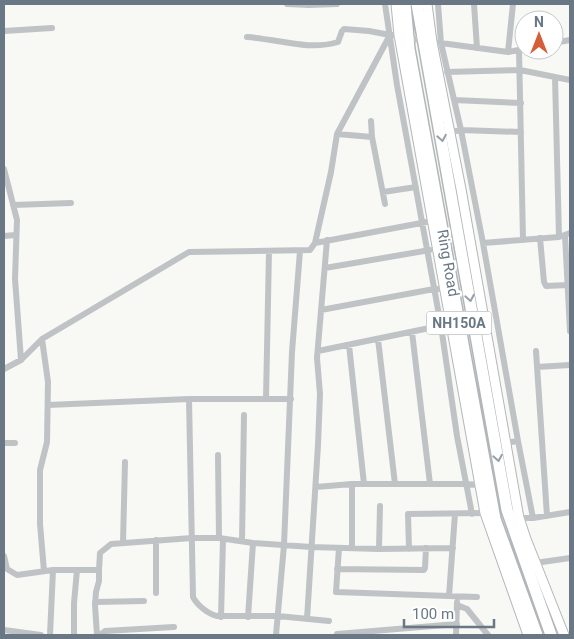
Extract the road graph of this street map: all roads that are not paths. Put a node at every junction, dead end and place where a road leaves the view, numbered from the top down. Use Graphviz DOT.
graph roads {
  1 [pos="287,4"];
  2 [pos="336,4"];
  3 [pos="385,4"];
  4 [pos="396,4"];
  5 [pos="405,4"];
  6 [pos="417,4"];
  7 [pos="427,4"];
  8 [pos="438,4"];
  9 [pos="474,4"];
  10 [pos="513,4"];
  11 [pos="52,28"];
  12 [pos="4,31"];
  13 [pos="399,36"];
  14 [pos="247,37"];
  15 [pos="432,42"];
  16 [pos="477,48"];
  17 [pos="514,51"];
  18 [pos="508,52"];
  19 [pos="521,60"];
  20 [pos="520,70"];
  21 [pos="448,72"];
  22 [pos="555,77"];
  23 [pos="570,80"];
  24 [pos="454,100"];
  25 [pos="520,104"];
  26 [pos="371,121"];
  27 [pos="461,130"];
  28 [pos="450,132"];
  29 [pos="521,132"];
  30 [pos="337,134"];
  31 [pos="372,137"];
  32 [pos="4,169"];
  33 [pos="6,187"];
  34 [pos="416,187"];
  35 [pos="383,192"];
  36 [pos="71,203"];
  37 [pos="385,204"];
  38 [pos="13,205"];
  39 [pos="432,221"];
  40 [pos="421,223"];
  41 [pos="318,233"];
  42 [pos="565,235"];
  43 [pos="4,236"];
  44 [pos="16,236"];
  45 [pos="540,238"];
  46 [pos="328,240"];
  47 [pos="523,240"];
  48 [pos="315,243"];
  49 [pos="483,243"];
  50 [pos="426,250"];
  51 [pos="438,250"];
  52 [pos="269,251"];
  53 [pos="300,251"];
  54 [pos="325,268"];
  55 [pos="568,285"];
  56 [pos="434,289"];
  57 [pos="444,289"];
  58 [pos="321,310"];
  59 [pos="496,319"];
  60 [pos="485,322"];
  61 [pos="451,324"];
  62 [pos="441,326"];
  63 [pos="412,332"];
  64 [pos="570,332"];
  65 [pos="42,339"];
  66 [pos="378,339"];
  67 [pos="349,345"];
  68 [pos="318,351"];
  69 [pos="536,351"];
  70 [pos="20,360"];
  71 [pos="504,362"];
  72 [pos="492,364"];
  73 [pos="570,366"];
  74 [pos="537,367"];
  75 [pos="4,369"];
  76 [pos="189,398"];
  77 [pos="266,399"];
  78 [pos="291,399"];
  79 [pos="48,405"];
  80 [pos="244,415"];
  81 [pos="518,441"];
  82 [pos="4,443"];
  83 [pos="15,443"];
  84 [pos="505,443"];
  85 [pos="218,455"];
  86 [pos="125,462"];
  87 [pos="352,484"];
  88 [pos="364,484"];
  89 [pos="395,484"];
  90 [pos="430,484"];
  91 [pos="466,484"];
  92 [pos="480,485"];
  93 [pos="316,487"];
  94 [pos="380,506"];
  95 [pos="570,512"];
  96 [pos="485,513"];
  97 [pos="455,514"];
  98 [pos="472,514"];
  99 [pos="548,516"];
  100 [pos="519,518"];
  101 [pos="533,518"];
  102 [pos="192,538"];
  103 [pos="221,538"];
  104 [pos="156,540"];
  105 [pos="242,541"];
  106 [pos="123,543"];
  107 [pos="252,543"];
  108 [pos="284,545"];
  109 [pos="311,547"];
  110 [pos="338,548"];
  111 [pos="352,548"];
  112 [pos="409,548"];
  113 [pos="426,548"];
  114 [pos="453,548"];
  115 [pos="379,549"];
  116 [pos="4,556"];
  117 [pos="570,558"];
  118 [pos="535,563"];
  119 [pos="338,569"];
  120 [pos="53,570"];
  121 [pos="77,570"];
  122 [pos="98,570"];
  123 [pos="44,571"];
  124 [pos="156,593"];
  125 [pos="448,596"];
  126 [pos="457,596"];
  127 [pos="477,597"];
  128 [pos="144,601"];
  129 [pos="95,602"];
  130 [pos="457,605"];
  131 [pos="278,616"];
  132 [pos="221,617"];
  133 [pos="248,617"];
  134 [pos="306,619"];
  135 [pos="329,621"];
  136 [pos="456,624"];
  137 [pos="174,627"];
  138 [pos="4,630"];
  139 [pos="15,633"];
  140 [pos="41,635"];
  141 [pos="50,635"];
  142 [pos="74,635"];
  143 [pos="99,635"];
  144 [pos="276,635"];
  145 [pos="337,635"];
  146 [pos="456,635"];
  147 [pos="488,635"];
  148 [pos="528,635"];
  149 [pos="537,635"];
  150 [pos="551,635"];
  151 [pos="564,635"];
  1 -- 2 [label="street"];
  3 -- 13 [label="street"];
  4 -- 13 [label="street"];
  5 -- 13 [label="highway, Ring Road / NH150A"];
  6 -- 15 [label="highway, Ring Road / NH150A"];
  7 -- 15 [label="street"];
  8 -- 15 [label="street"];
  9 -- 16 [label="street"];
  10 -- 18 [label="street"];
  11 -- 12 [label="street"];
  13 -- 14 [label="street"];
  13 -- 15 [label="street"];
  13 -- 30 [label="street"];
  13 -- 34 [label="street"];
  13 -- 39 [label="street"];
  13 -- 149 [label="highway, Ring Road / NH150A"];
  15 -- 16 [label="street"];
  15 -- 21 [label="street"];
  15 -- 28 [label="street"];
  15 -- 150 [label="highway, Ring Road / NH150A, one-way"];
  16 -- 18 [label="street"];
  17 -- 18 [label="street"];
  19 -- 20 [label="street"];
  20 -- 21 [label="street"];
  20 -- 22 [label="street"];
  20 -- 25 [label="street"];
  21 -- 24 [label="street"];
  22 -- 23 [label="street"];
  22 -- 42 [label="street"];
  24 -- 25 [label="street"];
  24 -- 27 [label="street"];
  25 -- 29 [label="street"];
  26 -- 31 [label="street"];
  27 -- 28 [label="street"];
  27 -- 29 [label="street"];
  27 -- 49 [label="street"];
  28 -- 60 [label="street"];
  29 -- 47 [label="street"];
  30 -- 31 [label="street"];
  30 -- 41 [label="street"];
  31 -- 35 [label="street"];
  32 -- 33 [label="street"];
  33 -- 38 [label="street"];
  34 -- 35 [label="street"];
  34 -- 40 [label="street"];
  35 -- 37 [label="street"];
  36 -- 38 [label="street"];
  38 -- 44 [label="street"];
  39 -- 40 [label="street"];
  39 -- 51 [label="street"];
  40 -- 46 [label="street"];
  40 -- 50 [label="street"];
  41 -- 46 [label="street"];
  41 -- 48 [label="street"];
  42 -- 45 [label="street"];
  42 -- 55 [label="street"];
  43 -- 44 [label="street"];
  44 -- 70 [label="street"];
  45 -- 47 [label="street"];
  45 -- 55 [label="street"];
  46 -- 48 [label="street"];
  46 -- 54 [label="street"];
  47 -- 49 [label="street"];
  48 -- 53 [label="street"];
  49 -- 59 [label="street"];
  50 -- 51 [label="street"];
  50 -- 54 [label="street"];
  50 -- 56 [label="street"];
  51 -- 57 [label="street"];
  52 -- 53 [label="street"];
  52 -- 65 [label="street"];
  52 -- 77 [label="street"];
  53 -- 78 [label="street"];
  54 -- 58 [label="street"];
  55 -- 64 [label="street"];
  56 -- 57 [label="street"];
  56 -- 58 [label="street"];
  56 -- 62 [label="street"];
  57 -- 61 [label="street"];
  58 -- 68 [label="street"];
  59 -- 60 [label="street"];
  59 -- 71 [label="street"];
  60 -- 72 [label="street"];
  61 -- 62 [label="street"];
  61 -- 92 [label="street"];
  62 -- 63 [label="street"];
  62 -- 91 [label="street"];
  63 -- 66 [label="street"];
  63 -- 90 [label="street"];
  65 -- 70 [label="street"];
  65 -- 79 [label="street"];
  66 -- 67 [label="street"];
  66 -- 89 [label="street"];
  67 -- 68 [label="street"];
  67 -- 88 [label="street"];
  68 -- 93 [label="street"];
  69 -- 74 [label="street"];
  70 -- 75 [label="street"];
  71 -- 72 [label="street"];
  71 -- 81 [label="street"];
  72 -- 84 [label="street"];
  73 -- 74 [label="street"];
  74 -- 99 [label="street"];
  76 -- 77 [label="street"];
  76 -- 79 [label="street"];
  76 -- 102 [label="street"];
  77 -- 78 [label="street"];
  78 -- 108 [label="street"];
  79 -- 123 [label="street"];
  80 -- 105 [label="street"];
  81 -- 84 [label="street"];
  81 -- 101 [label="street"];
  82 -- 83 [label="street"];
  84 -- 100 [label="street"];
  85 -- 103 [label="street"];
  86 -- 106 [label="street"];
  87 -- 88 [label="street"];
  87 -- 93 [label="street"];
  87 -- 111 [label="street"];
  88 -- 89 [label="street"];
  89 -- 90 [label="street"];
  90 -- 91 [label="street"];
  91 -- 92 [label="street"];
  91 -- 98 [label="street"];
  92 -- 96 [label="street"];
  93 -- 109 [label="street"];
  94 -- 115 [label="street"];
  95 -- 99 [label="street"];
  96 -- 98 [label="street"];
  96 -- 148 [label="street"];
  97 -- 98 [label="street"];
  97 -- 112 [label="street"];
  97 -- 114 [label="street"];
  99 -- 101 [label="street"];
  100 -- 101 [label="street"];
  100 -- 118 [label="street"];
  102 -- 103 [label="street"];
  102 -- 104 [label="street"];
  102 -- 132 [label="street"];
  103 -- 105 [label="street"];
  103 -- 132 [label="street"];
  104 -- 106 [label="street"];
  104 -- 124 [label="street"];
  105 -- 107 [label="street"];
  106 -- 122 [label="street"];
  107 -- 108 [label="street"];
  107 -- 133 [label="street"];
  108 -- 109 [label="street"];
  108 -- 131 [label="street"];
  109 -- 110 [label="street"];
  109 -- 134 [label="street"];
  110 -- 111 [label="street"];
  110 -- 119 [label="street"];
  111 -- 115 [label="street"];
  112 -- 113 [label="street"];
  112 -- 115 [label="street"];
  113 -- 114 [label="street"];
  113 -- 119 [label="street"];
  114 -- 125 [label="street"];
  116 -- 123 [label="street"];
  117 -- 118 [label="street"];
  118 -- 151 [label="street"];
  119 -- 125 [label="street"];
  120 -- 121 [label="street"];
  120 -- 123 [label="street"];
  120 -- 141 [label="street"];
  121 -- 122 [label="street"];
  121 -- 142 [label="street"];
  122 -- 129 [label="street"];
  125 -- 126 [label="street"];
  126 -- 127 [label="street"];
  126 -- 130 [label="street"];
  128 -- 129 [label="street"];
  129 -- 143 [label="street"];
  130 -- 136 [label="street"];
  130 -- 147 [label="street"];
  131 -- 133 [label="street"];
  131 -- 134 [label="street"];
  131 -- 144 [label="street"];
  132 -- 133 [label="street"];
  134 -- 135 [label="street"];
  136 -- 145 [label="street"];
  136 -- 146 [label="street"];
  137 -- 143 [label="street"];
  138 -- 139 [label="street"];
  139 -- 140 [label="street"];
}
